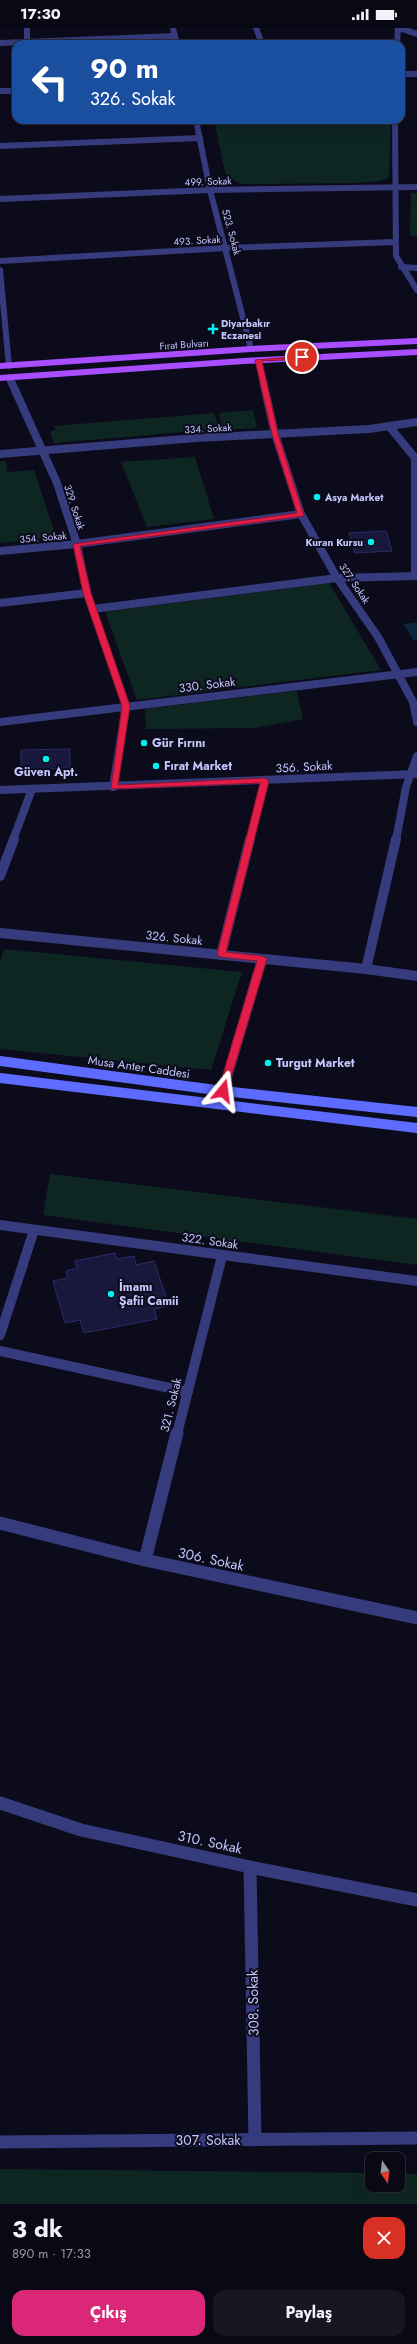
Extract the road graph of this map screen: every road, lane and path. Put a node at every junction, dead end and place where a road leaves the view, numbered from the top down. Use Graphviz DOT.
graph roads {
  1 [pos="27,28"];
  2 [pos="173,28"];
  3 [pos="256,28"];
  4 [pos="399,28"];
  5 [pos="417,34"];
  6 [pos="175,36"];
  7 [pos="27,40"];
  8 [pos="76,40"];
  9 [pos="176,40"];
  10 [pos="260,40"];
  11 [pos="398,40"];
  12 [pos="0,43"];
  13 [pos="12,43"];
  14 [pos="405,74"];
  15 [pos="417,74"];
  16 [pos="0,91"];
  17 [pos="12,91"];
  18 [pos="197,124"];
  19 [pos="395,124"];
  20 [pos="200,138"];
  21 [pos="0,146"];
  22 [pos="394,186"];
  23 [pos="417,186"];
  24 [pos="210,190"];
  25 [pos="0,199"];
  26 [pos="395,242"];
  27 [pos="226,248"];
  28 [pos="0,261"];
  29 [pos="401,267"];
  30 [pos="417,268"];
  31 [pos="0,270"];
  32 [pos="417,290"];
  33 [pos="2,297"];
  34 [pos="417,341"];
  35 [pos="408,342"];
  36 [pos="417,344"];
  37 [pos="250,349"];
  38 [pos="417,351"];
  39 [pos="258,360"];
  40 [pos="0,366"];
  41 [pos="9,366"];
  42 [pos="9,377"];
  43 [pos="0,378"];
  44 [pos="417,422"];
  45 [pos="389,426"];
  46 [pos="275,434"];
  47 [pos="42,449"];
  48 [pos="0,454"];
  49 [pos="301,514"];
  50 [pos="76,544"];
  51 [pos="0,551"];
  52 [pos="416,576"];
  53 [pos="337,578"];
  54 [pos="87,593"];
  55 [pos="0,603"];
  56 [pos="93,609"];
  57 [pos="417,672"];
  58 [pos="397,675"];
  59 [pos="126,706"];
  60 [pos="0,722"];
  61 [pos="417,722"];
  62 [pos="417,756"];
  63 [pos="412,774"];
  64 [pos="265,781"];
  65 [pos="113,787"];
  66 [pos="32,789"];
  67 [pos="0,790"];
  68 [pos="0,876"];
  69 [pos="0,932"];
  70 [pos="221,955"];
  71 [pos="262,959"];
  72 [pos="366,969"];
  73 [pos="417,976"];
  74 [pos="0,1061"];
  75 [pos="0,1078"];
  76 [pos="223,1091"];
  77 [pos="417,1112"];
  78 [pos="417,1128"];
  79 [pos="0,1225"];
  80 [pos="34,1230"];
  81 [pos="222,1256"];
  82 [pos="417,1281"];
  83 [pos="0,1335"];
  84 [pos="0,1351"];
  85 [pos="188,1392"];
  86 [pos="0,1523"];
  87 [pos="145,1560"];
  88 [pos="417,1618"];
  89 [pos="0,1803"];
  90 [pos="250,1867"];
  91 [pos="417,1900"];
  92 [pos="417,2138"];
  93 [pos="255,2140"];
  94 [pos="0,2142"];
  1 -- 7 [label="street"];
  2 -- 6 [label="street"];
  3 -- 10 [label="street"];
  4 -- 5 [label="street"];
  4 -- 11 [label="street"];
  6 -- 8 [label="street"];
  6 -- 9 [label="street"];
  12 -- 13 [label="street"];
  14 -- 15 [label="street"];
  16 -- 17 [label="street"];
  18 -- 20 [label="street, 523. Sokak"];
  19 -- 22 [label="street"];
  20 -- 21 [label="street"];
  20 -- 24 [label="street, 523. Sokak"];
  22 -- 23 [label="street, 499. Sokak"];
  22 -- 24 [label="street, 499. Sokak"];
  22 -- 26 [label="street"];
  24 -- 25 [label="street, 499. Sokak"];
  24 -- 27 [label="street, 523. Sokak"];
  26 -- 27 [label="street, 493. Sokak"];
  26 -- 29 [label="street"];
  27 -- 28 [label="street, 493. Sokak"];
  27 -- 37 [label="street, 523. Sokak"];
  29 -- 30 [label="street"];
  29 -- 32 [label="street"];
  31 -- 33 [label="street"];
  33 -- 41 [label="street"];
  34 -- 35 [label="main road, Fırat Bulvarı"];
  35 -- 36 [label="main road"];
  35 -- 37 [label="main road, Fırat Bulvarı"];
  37 -- 41 [label="main road, Fırat Bulvarı"];
  38 -- 39 [label="main road, Fırat Bulvarı"];
  39 -- 42 [label="main road, Fırat Bulvarı"];
  39 -- 46 [label="street, 327. Sokak"];
  40 -- 41 [label="main road, Fırat Bulvarı"];
  42 -- 43 [label="main road, Fırat Bulvarı"];
  42 -- 47 [label="street, 329. Sokak"];
  44 -- 45 [label="street, 334. Sokak"];
  45 -- 46 [label="street, 334. Sokak"];
  45 -- 52 [label="street"];
  46 -- 47 [label="street, 334. Sokak"];
  46 -- 49 [label="street, 327. Sokak"];
  47 -- 48 [label="street, 334. Sokak"];
  47 -- 50 [label="street, 329. Sokak"];
  49 -- 50 [label="street, 354. Sokak"];
  49 -- 53 [label="street, 327. Sokak"];
  50 -- 51 [label="street, 354. Sokak"];
  50 -- 54 [label="street, 329. Sokak"];
  52 -- 53 [label="street"];
  53 -- 56 [label="street"];
  53 -- 58 [label="street, 327. Sokak"];
  54 -- 55 [label="street"];
  54 -- 56 [label="street, 329. Sokak"];
  56 -- 59 [label="street, 329. Sokak"];
  57 -- 58 [label="street, 330. Sokak"];
  58 -- 59 [label="street, 330. Sokak"];
  58 -- 61 [label="street, 327. Sokak"];
  59 -- 60 [label="street, 330. Sokak"];
  59 -- 65 [label="street, 329. Sokak"];
  62 -- 63 [label="street"];
  63 -- 64 [label="street, 356. Sokak"];
  63 -- 72 [label="street"];
  64 -- 65 [label="street, 356. Sokak"];
  64 -- 70 [label="street"];
  65 -- 66 [label="street, 356. Sokak"];
  66 -- 67 [label="street, 356. Sokak"];
  66 -- 68 [label="street"];
  69 -- 70 [label="street, 326. Sokak"];
  70 -- 71 [label="street, 326. Sokak"];
  71 -- 72 [label="street, 326. Sokak"];
  71 -- 76 [label="street"];
  72 -- 73 [label="street, 326. Sokak"];
  74 -- 76 [label="main road, Musa Anter Caddesi"];
  75 -- 78 [label="main road"];
  76 -- 77 [label="main road, Musa Anter Caddesi"];
  79 -- 80 [label="street, 322. Sokak"];
  80 -- 81 [label="street, 322. Sokak"];
  80 -- 83 [label="street"];
  81 -- 82 [label="street, 322. Sokak"];
  81 -- 85 [label="street, 321. Sokak"];
  84 -- 85 [label="street"];
  85 -- 87 [label="street, 321. Sokak"];
  86 -- 87 [label="street, 306. Sokak"];
  87 -- 88 [label="street, 306. Sokak"];
  89 -- 90 [label="street, 310. Sokak"];
  90 -- 91 [label="street, 310. Sokak"];
  90 -- 93 [label="street, 308. Sokak"];
  92 -- 93 [label="street, 307. Sokak"];
  93 -- 94 [label="street, 307. Sokak"];
}
